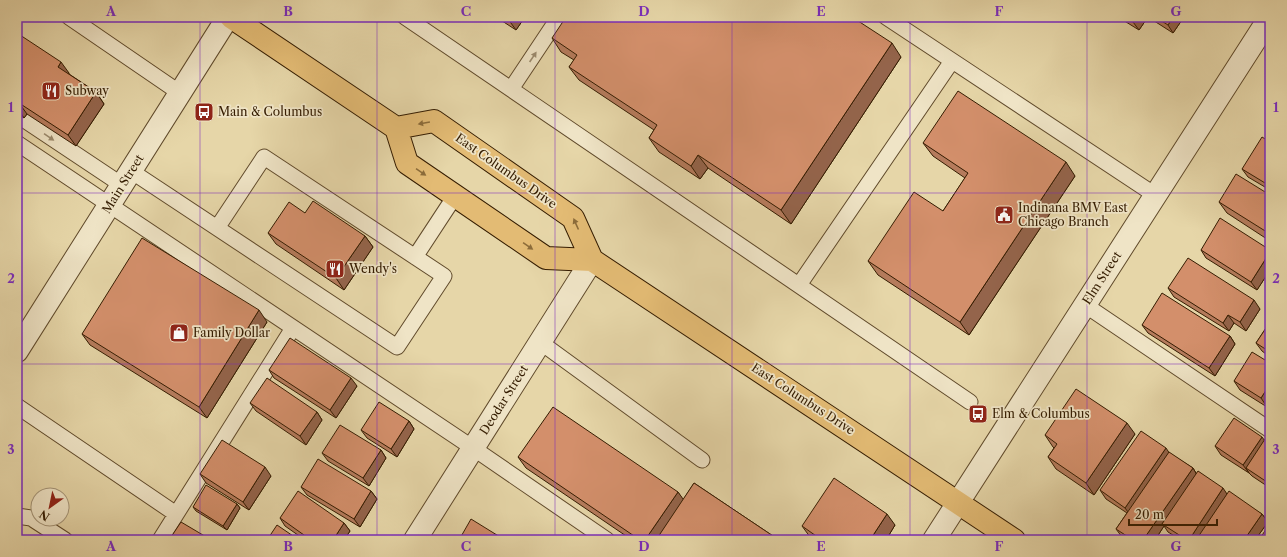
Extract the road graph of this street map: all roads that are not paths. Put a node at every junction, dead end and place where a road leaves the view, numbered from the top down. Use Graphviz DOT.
graph roads {
  1 [pos="69,17"];
  2 [pos="230,17"];
  3 [pos="405,17"];
  4 [pos="559,17"];
  5 [pos="886,17"];
  6 [pos="1270,17"];
  7 [pos="952,61"];
  8 [pos="511,89"];
  9 [pos="180,93"];
  10 [pos="17,115"];
  11 [pos="396,128"];
  12 [pos="17,143"];
  13 [pos="126,178"];
  14 [pos="1155,195"];
  15 [pos="455,196"];
  16 [pos="110,204"];
  17 [pos="217,228"];
  18 [pos="415,257"];
  19 [pos="592,260"];
  20 [pos="799,285"];
  21 [pos="1085,305"];
  22 [pos="293,328"];
  23 [pos="540,342"];
  24 [pos="17,351"];
  25 [pos="970,402"];
  26 [pos="17,406"];
  27 [pos="1269,428"];
  28 [pos="473,448"];
  29 [pos="702,460"];
  30 [pos="958,502"];
  31 [pos="176,514"];
  32 [pos="17,516"];
  33 [pos="65,540"];
  34 [pos="160,540"];
  35 [pos="415,540"];
  36 [pos="607,540"];
  37 [pos="934,540"];
  38 [pos="1014,540"];
  1 -- 9 [label="lane"];
  2 -- 9 [label="street, Main Street"];
  2 -- 11 [label="main road"];
  3 -- 8 [label="lane"];
  8 -- 4 [label="lane, one-way"];
  5 -- 7 [label="lane"];
  6 -- 14 [label="street, Elm Street"];
  7 -- 14 [label="lane"];
  7 -- 20 [label="lane"];
  8 -- 20 [label="lane"];
  9 -- 13 [label="street, Main Street"];
  10 -- 13 [label="lane, one-way"];
  11 -- 15 [label="main road, one-way"];
  19 -- 11 [label="main road, East Columbus Drive, one-way"];
  12 -- 16 [label="lane"];
  13 -- 16 [label="street, Main Street"];
  13 -- 17 [label="lane"];
  14 -- 21 [label="street, Elm Street"];
  15 -- 18 [label="lane"];
  15 -- 19 [label="main road, one-way"];
  16 -- 22 [label="lane"];
  16 -- 24 [label="street, Main Street"];
  17 -- 18 [label="lane"];
  17 -- 18 [label="lane"];
  19 -- 23 [label="street, Deodar Street"];
  19 -- 30 [label="main road, East Columbus Drive"];
  20 -- 25 [label="lane"];
  21 -- 27 [label="lane"];
  21 -- 30 [label="street, Elm Street"];
  22 -- 28 [label="lane"];
  22 -- 31 [label="lane"];
  23 -- 28 [label="street, Deodar Street"];
  23 -- 29 [label="lane"];
  26 -- 31 [label="lane"];
  28 -- 35 [label="street, Deodar Street"];
  28 -- 36 [label="lane"];
  30 -- 37 [label="street, Elm Street"];
  30 -- 38 [label="main road, East Columbus Drive"];
  31 -- 34 [label="lane"];
  32 -- 33 [label="lane"];
}
